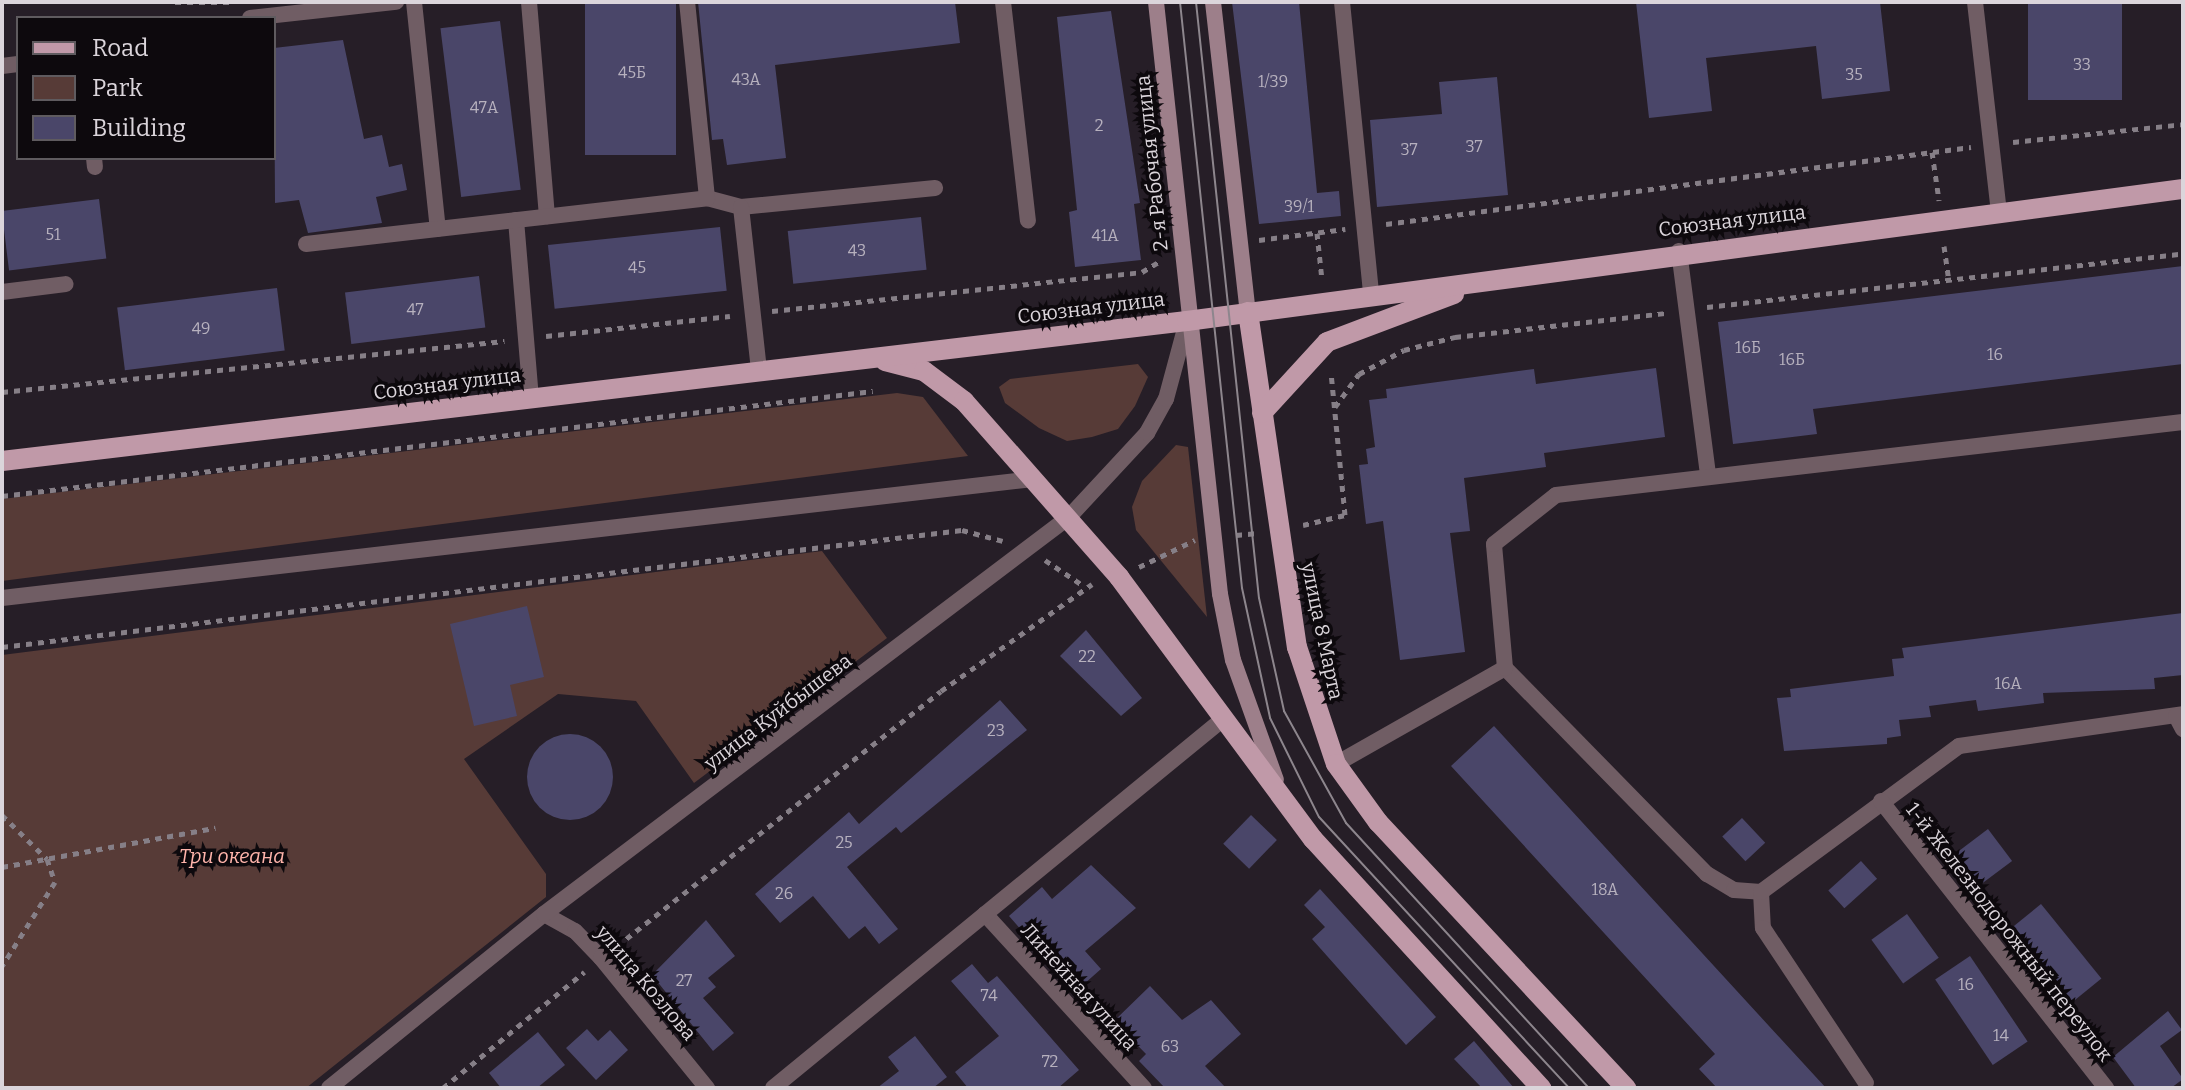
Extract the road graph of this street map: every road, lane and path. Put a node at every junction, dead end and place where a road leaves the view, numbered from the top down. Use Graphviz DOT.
graph roads {
  1 [pos="175,2"];
  2 [pos="233,2"];
  3 [pos="396,2"];
  4 [pos="414,2"];
  5 [pos="529,2"];
  6 [pos="687,2"];
  7 [pos="1003,2"];
  8 [pos="1156,2"];
  9 [pos="1213,2"];
  10 [pos="1342,2"];
  11 [pos="1975,2"];
  12 [pos="268,16"];
  13 [pos="2183,124"];
  14 [pos="1991,144"];
  15 [pos="935,188"];
  16 [pos="2183,189"];
  17 [pos="707,198"];
  18 [pos="741,207"];
  19 [pos="1999,212"];
  20 [pos="547,216"];
  21 [pos="516,220"];
  22 [pos="1028,221"];
  23 [pos="1362,227"];
  24 [pos="438,229"];
  25 [pos="1251,235"];
  26 [pos="306,244"];
  27 [pos="1164,251"];
  28 [pos="1679,251"];
  29 [pos="2183,254"];
  30 [pos="1547,270"];
  31 [pos="66,284"];
  32 [pos="2,292"];
  33 [pos="1371,295"];
  34 [pos="1687,309"];
  35 [pos="1248,312"];
  36 [pos="752,314"];
  37 [pos="1187,321"];
  38 [pos="524,339"];
  39 [pos="873,358"];
  40 [pos="759,371"];
  41 [pos="873,391"];
  42 [pos="2,392"];
  43 [pos="531,398"];
  44 [pos="1335,407"];
  45 [pos="1262,413"];
  46 [pos="2183,422"];
  47 [pos="2,461"];
  48 [pos="1708,475"];
  49 [pos="1033,479"];
  50 [pos="2,496"];
  51 [pos="1069,517"];
  52 [pos="1028,548"];
  53 [pos="2,598"];
  54 [pos="2,647"];
  55 [pos="1505,668"];
  56 [pos="1223,719"];
  57 [pos="2181,720"];
  58 [pos="1336,764"];
  59 [pos="1881,801"];
  60 [pos="1286,804"];
  61 [pos="2,815"];
  62 [pos="215,828"];
  63 [pos="47,859"];
  64 [pos="2,867"];
  65 [pos="1761,892"];
  66 [pos="544,914"];
  67 [pos="985,914"];
  68 [pos="601,958"];
  69 [pos="2,966"];
  70 [pos="1866,1083"];
  71 [pos="329,1088"];
  72 [pos="443,1088"];
  73 [pos="707,1088"];
  74 [pos="773,1088"];
  75 [pos="1144,1088"];
  76 [pos="1541,1088"];
  77 [pos="1626,1088"];
  78 [pos="2106,1088"];
  1 -- 2 [label="path"];
  3 -- 12 [label="street"];
  4 -- 24 [label="street"];
  5 -- 20 [label="street"];
  6 -- 17 [label="street"];
  7 -- 22 [label="street"];
  8 -- 37 [label="main road, 2-я Рабочая улица"];
  9 -- 35 [label="main road"];
  10 -- 23 [label="street"];
  11 -- 14 [label="street"];
  13 -- 14 [label="path"];
  14 -- 19 [label="street"];
  14 -- 23 [label="path"];
  15 -- 18 [label="street"];
  16 -- 19 [label="main road, Союзная улица"];
  17 -- 18 [label="street"];
  17 -- 20 [label="street"];
  18 -- 36 [label="street"];
  19 -- 28 [label="main road, Союзная улица"];
  20 -- 21 [label="street"];
  21 -- 24 [label="street"];
  21 -- 38 [label="street"];
  23 -- 25 [label="path"];
  23 -- 33 [label="street"];
  24 -- 26 [label="street"];
  27 -- 36 [label="path"];
  28 -- 30 [label="main road, Союзная улица"];
  28 -- 34 [label="street"];
  29 -- 34 [label="path"];
  30 -- 33 [label="main road, Союзная улица"];
  30 -- 45 [label="main road"];
  31 -- 32 [label="street"];
  33 -- 35 [label="main road, Союзная улица"];
  34 -- 44 [label="path"];
  34 -- 48 [label="street"];
  35 -- 37 [label="main road, Союзная улица"];
  35 -- 45 [label="main road, улица 8 Марта"];
  36 -- 38 [label="path"];
  36 -- 40 [label="street"];
  37 -- 39 [label="main road, Союзная улица"];
  37 -- 51 [label="street, улица Куйбышева"];
  37 -- 60 [label="main road"];
  38 -- 42 [label="path"];
  38 -- 43 [label="street"];
  39 -- 40 [label="main road, Союзная улица"];
  39 -- 49 [label="main road"];
  40 -- 43 [label="main road, Союзная улица"];
  41 -- 50 [label="path"];
  43 -- 47 [label="main road, Союзная улица"];
  45 -- 58 [label="main road, улица 8 Марта"];
  46 -- 48 [label="street"];
  48 -- 55 [label="street"];
  49 -- 51 [label="main road"];
  49 -- 53 [label="street"];
  51 -- 52 [label="street, улица Куйбышева"];
  51 -- 56 [label="main road"];
  52 -- 54 [label="path"];
  52 -- 66 [label="street, улица Куйбышева"];
  52 -- 68 [label="path"];
  55 -- 58 [label="street"];
  55 -- 65 [label="street"];
  56 -- 60 [label="main road"];
  56 -- 67 [label="street"];
  57 -- 59 [label="street"];
  58 -- 77 [label="main road, улица 8 Марта"];
  59 -- 65 [label="street"];
  59 -- 78 [label="street, 1-й Железнодорожный переулок"];
  60 -- 76 [label="main road"];
  61 -- 63 [label="path"];
  62 -- 63 [label="path"];
  63 -- 64 [label="path"];
  63 -- 69 [label="path"];
  65 -- 70 [label="street"];
  66 -- 68 [label="street, улица Козлова"];
  66 -- 71 [label="street, улица Куйбышева"];
  67 -- 74 [label="street"];
  67 -- 75 [label="street, Линейная улица"];
  68 -- 72 [label="path"];
  68 -- 73 [label="street, улица Козлова"];
}
